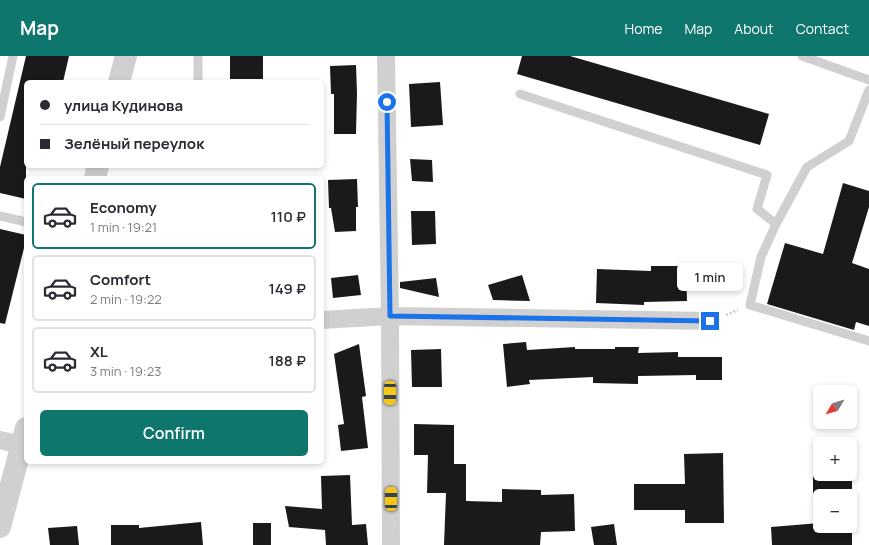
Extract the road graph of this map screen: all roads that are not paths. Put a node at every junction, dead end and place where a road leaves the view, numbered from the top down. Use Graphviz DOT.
graph roads {
  1 [pos="13,56"];
  2 [pos="126,56"];
  3 [pos="198,56"];
  4 [pos="386,56"];
  5 [pos="802,56"];
  6 [pos="120,80"];
  7 [pos="198,80"];
  8 [pos="869,80"];
  9 [pos="869,90"];
  10 [pos="520,94"];
  11 [pos="0,117"];
  12 [pos="0,216"];
  13 [pos="24,222"];
  14 [pos="776,224"];
  15 [pos="390,316"];
  16 [pos="324,320"];
  17 [pos="710,321"];
  18 [pos="869,341"];
  19 [pos="24,436"];
  20 [pos="0,440"];
  21 [pos="0,527"];
  22 [pos="391,545"];
  1 -- 11 [label="lane"];
  2 -- 6 [label="street"];
  3 -- 7 [label="lane"];
  4 -- 15 [label="street"];
  5 -- 8 [label="lane"];
  9 -- 14 [label="lane"];
  10 -- 14 [label="lane"];
  12 -- 13 [label="lane"];
  14 -- 18 [label="lane"];
  15 -- 16 [label="street"];
  15 -- 17 [label="street"];
  15 -- 22 [label="street"];
  19 -- 20 [label="street"];
  19 -- 21 [label="street"];
}
